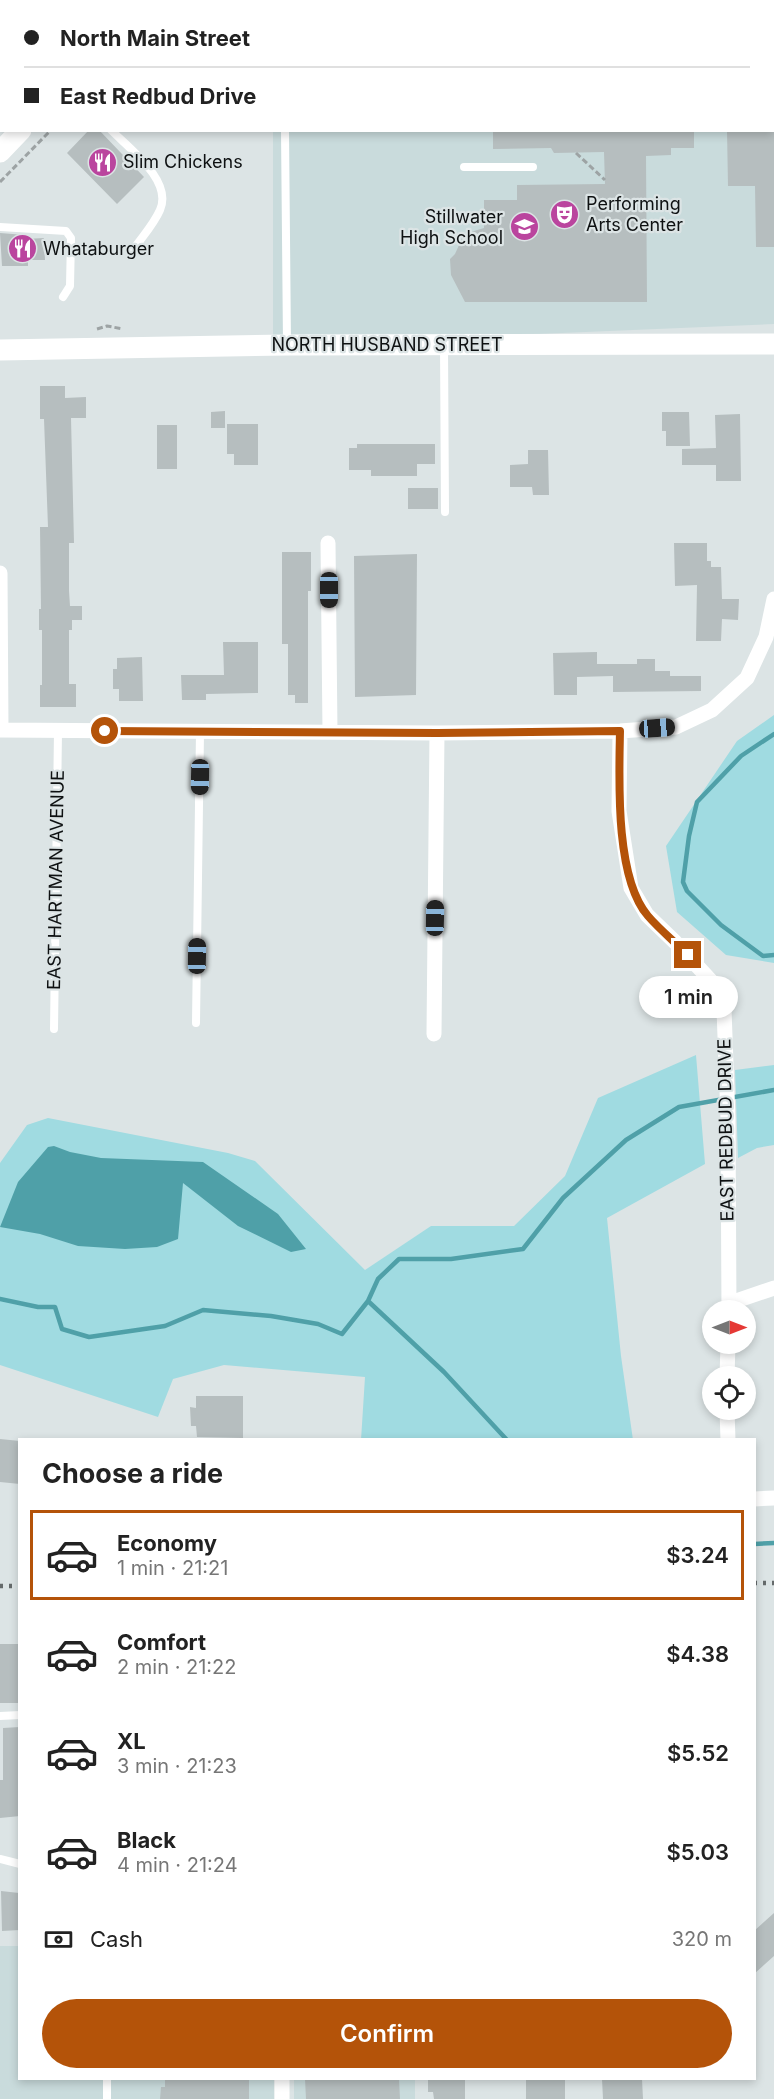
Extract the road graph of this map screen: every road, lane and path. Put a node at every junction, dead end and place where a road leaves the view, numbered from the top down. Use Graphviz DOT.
graph roads {
  1 [pos="19,132"];
  2 [pos="49,132"];
  3 [pos="113,132"];
  4 [pos="285,132"];
  5 [pos="0,152"];
  6 [pos="576,153"];
  7 [pos="464,167"];
  8 [pos="533,167"];
  9 [pos="604,180"];
  10 [pos="0,182"];
  11 [pos="0,227"];
  12 [pos="133,250"];
  13 [pos="63,297"];
  14 [pos="774,344"];
  15 [pos="287,345"];
  16 [pos="444,345"];
  17 [pos="0,350"];
  18 [pos="445,512"];
  19 [pos="328,543"];
  20 [pos="0,573"];
  21 [pos="774,599"];
  22 [pos="1,730"];
  23 [pos="58,731"];
  24 [pos="620,731"];
  25 [pos="200,732"];
  26 [pos="330,732"];
  27 [pos="437,733"];
  28 [pos="196,1023"];
  29 [pos="54,1029"];
  30 [pos="434,1034"];
  31 [pos="774,1288"];
  32 [pos="730,1300"];
  33 [pos="746,1300"];
  34 [pos="727,1420"];
  35 [pos="728,1438"];
  36 [pos="756,1498"];
  37 [pos="774,1498"];
  38 [pos="18,1715"];
  39 [pos="0,1716"];
  40 [pos="0,1859"];
  41 [pos="18,1864"];
  42 [pos="107,2080"];
  43 [pos="282,2080"];
  44 [pos="107,2099"];
  45 [pos="282,2099"];
  1 -- 5 [label="street"];
  2 -- 10 [label="path"];
  3 -- 12 [label="lane"];
  4 -- 15 [label="lane"];
  6 -- 9 [label="path"];
  7 -- 8 [label="lane"];
  11 -- 13 [label="lane"];
  14 -- 16 [label="street, NORTH HUSBAND STREET"];
  15 -- 16 [label="street, NORTH HUSBAND STREET"];
  15 -- 17 [label="street, NORTH HUSBAND STREET"];
  16 -- 18 [label="lane"];
  19 -- 26 [label="street"];
  20 -- 22 [label="street"];
  21 -- 24 [label="street"];
  22 -- 23 [label="street"];
  23 -- 25 [label="street"];
  23 -- 29 [label="lane, EAST HARTMAN AVENUE"];
  24 -- 27 [label="street"];
  24 -- 32 [label="street, EAST REDBUD DRIVE"];
  25 -- 26 [label="street"];
  25 -- 28 [label="lane"];
  26 -- 27 [label="street"];
  27 -- 30 [label="street"];
  31 -- 33 [label="street"];
  34 -- 35 [label="street"];
  36 -- 37 [label="street"];
  38 -- 39 [label="lane"];
  40 -- 41 [label="lane"];
  42 -- 44 [label="lane"];
  43 -- 45 [label="street"];
}
